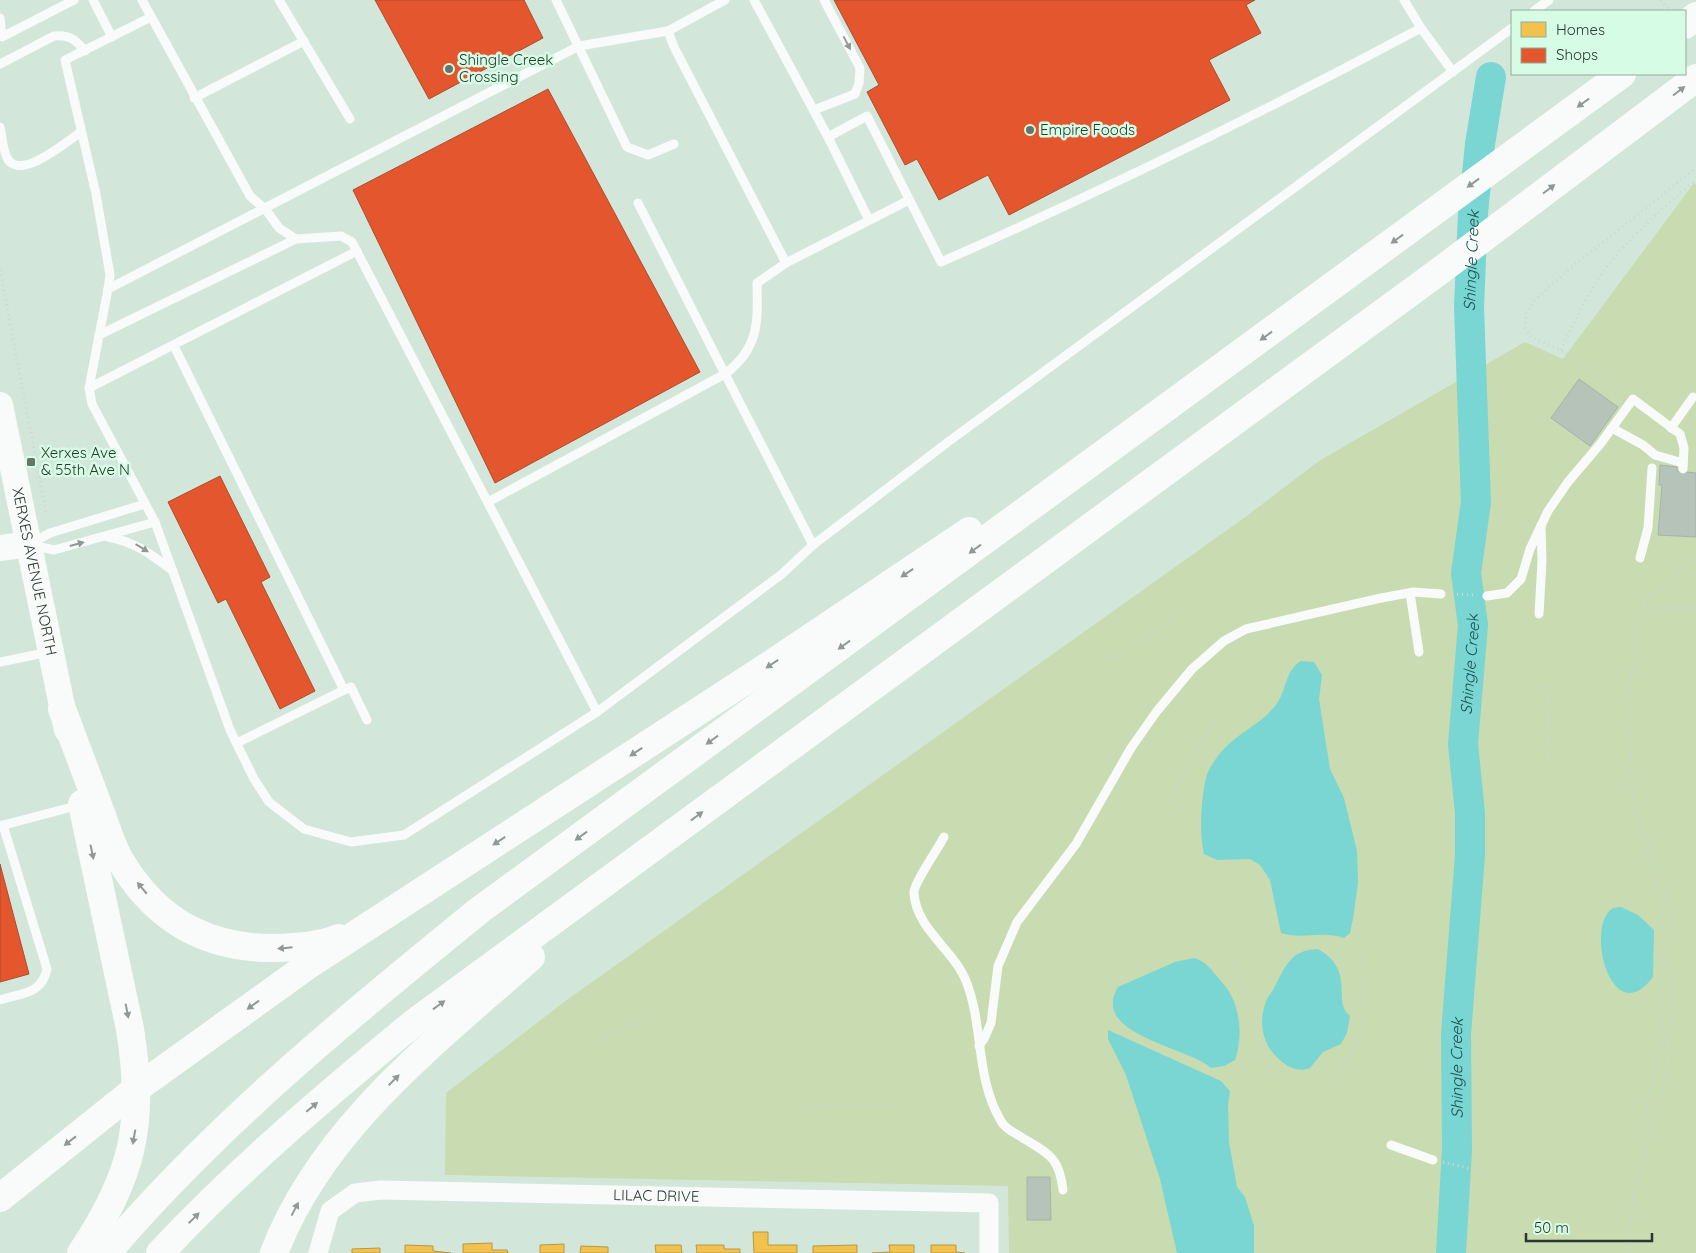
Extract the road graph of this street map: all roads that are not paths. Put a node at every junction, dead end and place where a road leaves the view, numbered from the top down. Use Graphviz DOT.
graph roads {
  1 [pos="74,0"];
  2 [pos="93,0"];
  3 [pos="142,0"];
  4 [pos="280,0"];
  5 [pos="556,0"];
  6 [pos="725,0"];
  7 [pos="754,0"];
  8 [pos="824,0"];
  9 [pos="1404,0"];
  10 [pos="1549,0"];
  11 [pos="1535,10"];
  12 [pos="150,16"];
  13 [pos="1696,16"];
  14 [pos="0,18"];
  15 [pos="1686,24"];
  16 [pos="1421,28"];
  17 [pos="1511,29"];
  18 [pos="668,31"];
  19 [pos="112,37"];
  20 [pos="304,41"];
  21 [pos="579,46"];
  22 [pos="85,51"];
  23 [pos="0,64"];
  24 [pos="1453,72"];
  25 [pos="1621,75"];
  26 [pos="1696,78"];
  27 [pos="194,98"];
  28 [pos="814,110"];
  29 [pos="350,118"];
  30 [pos="0,127"];
  31 [pos="81,132"];
  32 [pos="828,136"];
  33 [pos="674,144"];
  34 [pos="909,200"];
  35 [pos="638,203"];
  36 [pos="266,210"];
  37 [pos="869,220"];
  38 [pos="296,239"];
  39 [pos="357,251"];
  40 [pos="786,263"];
  41 [pos="108,289"];
  42 [pos="99,335"];
  43 [pos="174,346"];
  44 [pos="725,374"];
  45 [pos="1198,386"];
  46 [pos="89,388"];
  47 [pos="1693,397"];
  48 [pos="0,405"];
  49 [pos="1612,428"];
  50 [pos="1671,428"];
  51 [pos="1652,468"];
  52 [pos="488,502"];
  53 [pos="145,504"];
  54 [pos="155,522"];
  55 [pos="1541,525"];
  56 [pos="105,536"];
  57 [pos="29,544"];
  58 [pos="813,545"];
  59 [pos="0,548"];
  60 [pos="1640,558"];
  61 [pos="173,571"];
  62 [pos="1410,593"];
  63 [pos="1441,594"];
  64 [pos="1487,596"];
  65 [pos="1540,614"];
  66 [pos="51,651"];
  67 [pos="1419,652"];
  68 [pos="0,662"];
  69 [pos="344,690"];
  70 [pos="62,708"];
  71 [pos="598,712"];
  72 [pos="366,720"];
  73 [pos="237,743"];
  74 [pos="82,804"];
  75 [pos="1,826"];
  76 [pos="944,837"];
  77 [pos="665,839"];
  78 [pos="366,928"];
  79 [pos="0,1000"];
  80 [pos="979,1046"];
  81 [pos="136,1089"];
  82 [pos="1392,1145"];
  83 [pos="1434,1160"];
  84 [pos="1063,1190"];
  85 [pos="0,1198"];
  86 [pos="81,1253"];
  87 [pos="107,1253"];
  88 [pos="160,1253"];
  89 [pos="274,1253"];
  90 [pos="318,1253"];
  91 [pos="989,1253"];
  1 -- 14 [label="lane"];
  2 -- 19 [label="lane"];
  3 -- 12 [label="lane"];
  4 -- 20 [label="lane"];
  5 -- 21 [label="lane"];
  6 -- 18 [label="lane"];
  7 -- 28 [label="lane"];
  8 -- 28 [label="lane, one-way"];
  9 -- 16 [label="lane"];
  10 -- 11 [label="lane"];
  12 -- 19 [label="lane"];
  12 -- 27 [label="lane"];
  13 -- 15 [label="highway"];
  16 -- 24 [label="lane"];
  16 -- 34 [label="lane"];
  17 -- 24 [label="lane"];
  18 -- 21 [label="lane"];
  18 -- 40 [label="lane"];
  19 -- 22 [label="lane"];
  20 -- 27 [label="lane"];
  20 -- 29 [label="lane"];
  21 -- 33 [label="lane"];
  21 -- 36 [label="lane"];
  22 -- 23 [label="lane"];
  22 -- 31 [label="lane"];
  24 -- 58 [label="lane"];
  25 -- 45 [label="highway, one-way"];
  77 -- 26 [label="highway, one-way"];
  27 -- 36 [label="lane"];
  28 -- 32 [label="lane"];
  30 -- 31 [label="lane"];
  31 -- 41 [label="lane"];
  32 -- 34 [label="lane"];
  32 -- 37 [label="lane"];
  34 -- 37 [label="lane"];
  35 -- 44 [label="lane"];
  36 -- 38 [label="lane"];
  36 -- 41 [label="lane"];
  37 -- 40 [label="lane"];
  38 -- 39 [label="lane"];
  38 -- 42 [label="lane"];
  39 -- 43 [label="lane"];
  39 -- 52 [label="lane"];
  40 -- 44 [label="lane"];
  41 -- 42 [label="lane"];
  42 -- 46 [label="lane"];
  43 -- 46 [label="lane"];
  43 -- 69 [label="lane"];
  44 -- 52 [label="lane"];
  44 -- 58 [label="lane"];
  45 -- 78 [label="highway, one-way"];
  45 -- 87 [label="highway, one-way"];
  46 -- 53 [label="lane"];
  47 -- 50 [label="lane"];
  48 -- 57 [label="street, XERXES AVENUE NORTH"];
  49 -- 50 [label="lane"];
  49 -- 50 [label="lane"];
  49 -- 55 [label="lane"];
  51 -- 60 [label="lane"];
  52 -- 71 [label="lane"];
  53 -- 54 [label="lane"];
  53 -- 57 [label="lane"];
  54 -- 56 [label="lane"];
  54 -- 61 [label="lane"];
  55 -- 64 [label="lane"];
  55 -- 65 [label="lane"];
  57 -- 56 [label="lane, one-way"];
  56 -- 61 [label="lane, one-way"];
  57 -- 59 [label="street"];
  57 -- 66 [label="street, XERXES AVENUE NORTH"];
  58 -- 71 [label="lane"];
  61 -- 73 [label="lane"];
  62 -- 63 [label="lane"];
  62 -- 67 [label="lane"];
  62 -- 80 [label="lane"];
  66 -- 68 [label="lane"];
  66 -- 70 [label="street, XERXES AVENUE NORTH"];
  69 -- 72 [label="lane"];
  69 -- 73 [label="lane"];
  70 -- 74 [label="street, XERXES AVENUE NORTH"];
  78 -- 70 [label="highway, one-way"];
  71 -- 73 [label="lane"];
  74 -- 75 [label="lane"];
  74 -- 81 [label="highway, one-way"];
  75 -- 79 [label="lane"];
  76 -- 80 [label="lane"];
  88 -- 77 [label="highway, one-way"];
  89 -- 77 [label="highway, one-way"];
  78 -- 81 [label="highway, one-way"];
  80 -- 84 [label="lane"];
  81 -- 85 [label="highway, one-way"];
  81 -- 86 [label="highway, one-way"];
  82 -- 83 [label="lane"];
  90 -- 91 [label="street, LILAC DRIVE"];
}
